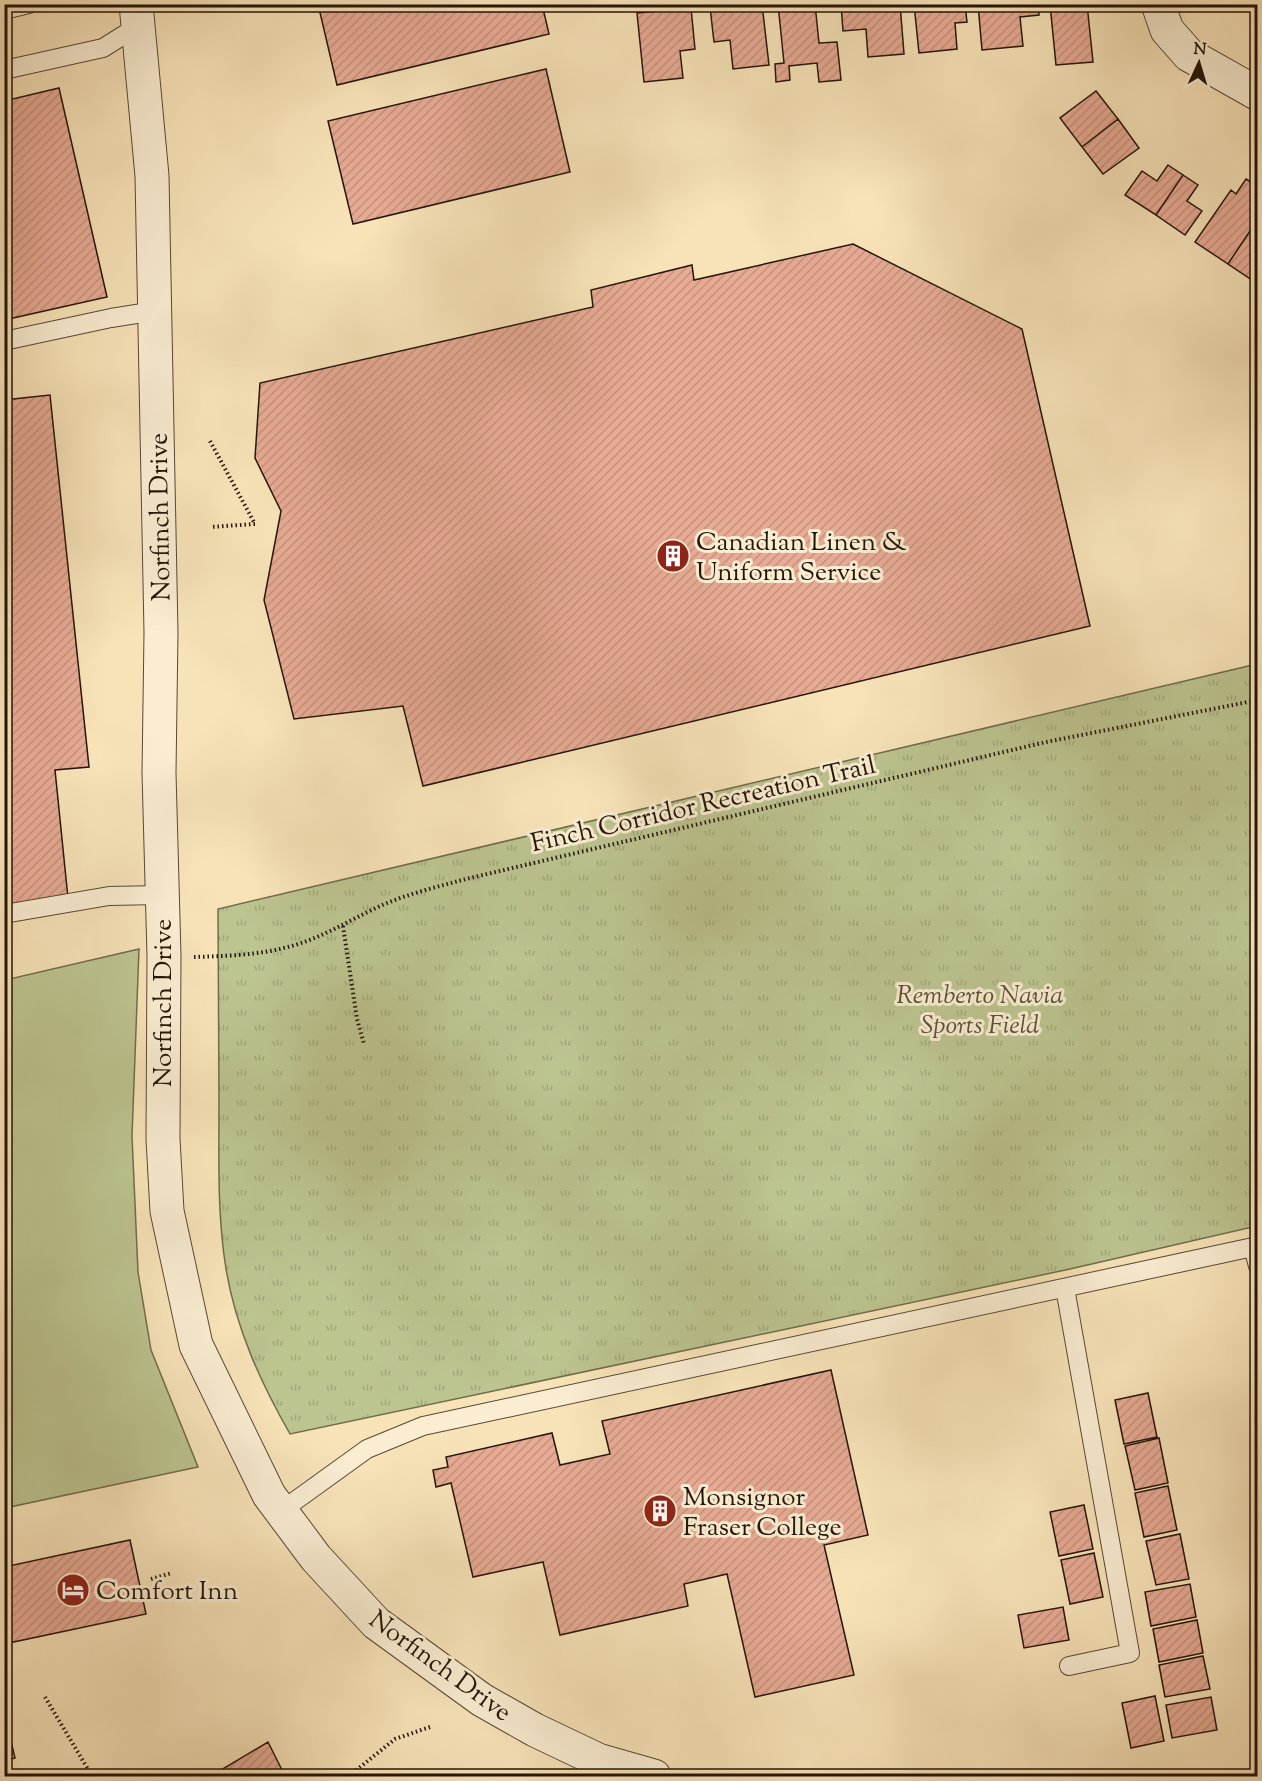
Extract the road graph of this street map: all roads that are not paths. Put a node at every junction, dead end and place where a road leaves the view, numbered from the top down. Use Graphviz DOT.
graph roads {
  1 [pos="29,4"];
  2 [pos="1158,4"];
  3 [pos="4,10"];
  4 [pos="137,15"];
  5 [pos="4,69"];
  6 [pos="1257,94"];
  7 [pos="155,311"];
  8 [pos="4,341"];
  9 [pos="161,895"];
  10 [pos="4,914"];
  11 [pos="1257,1266"];
  12 [pos="1065,1288"];
  13 [pos="281,1511"];
  14 [pos="1069,1666"];
  15 [pos="654,1776"];
  1 -- 3 [label="lane"];
  2 -- 6 [label="street"];
  4 -- 5 [label="lane"];
  4 -- 7 [label="street, Norfinch Drive"];
  7 -- 8 [label="lane"];
  7 -- 9 [label="street, Norfinch Drive"];
  9 -- 10 [label="lane"];
  9 -- 13 [label="street, Norfinch Drive"];
  11 -- 12 [label="lane"];
  12 -- 13 [label="lane"];
  12 -- 14 [label="lane"];
  13 -- 15 [label="street, Norfinch Drive"];
}
